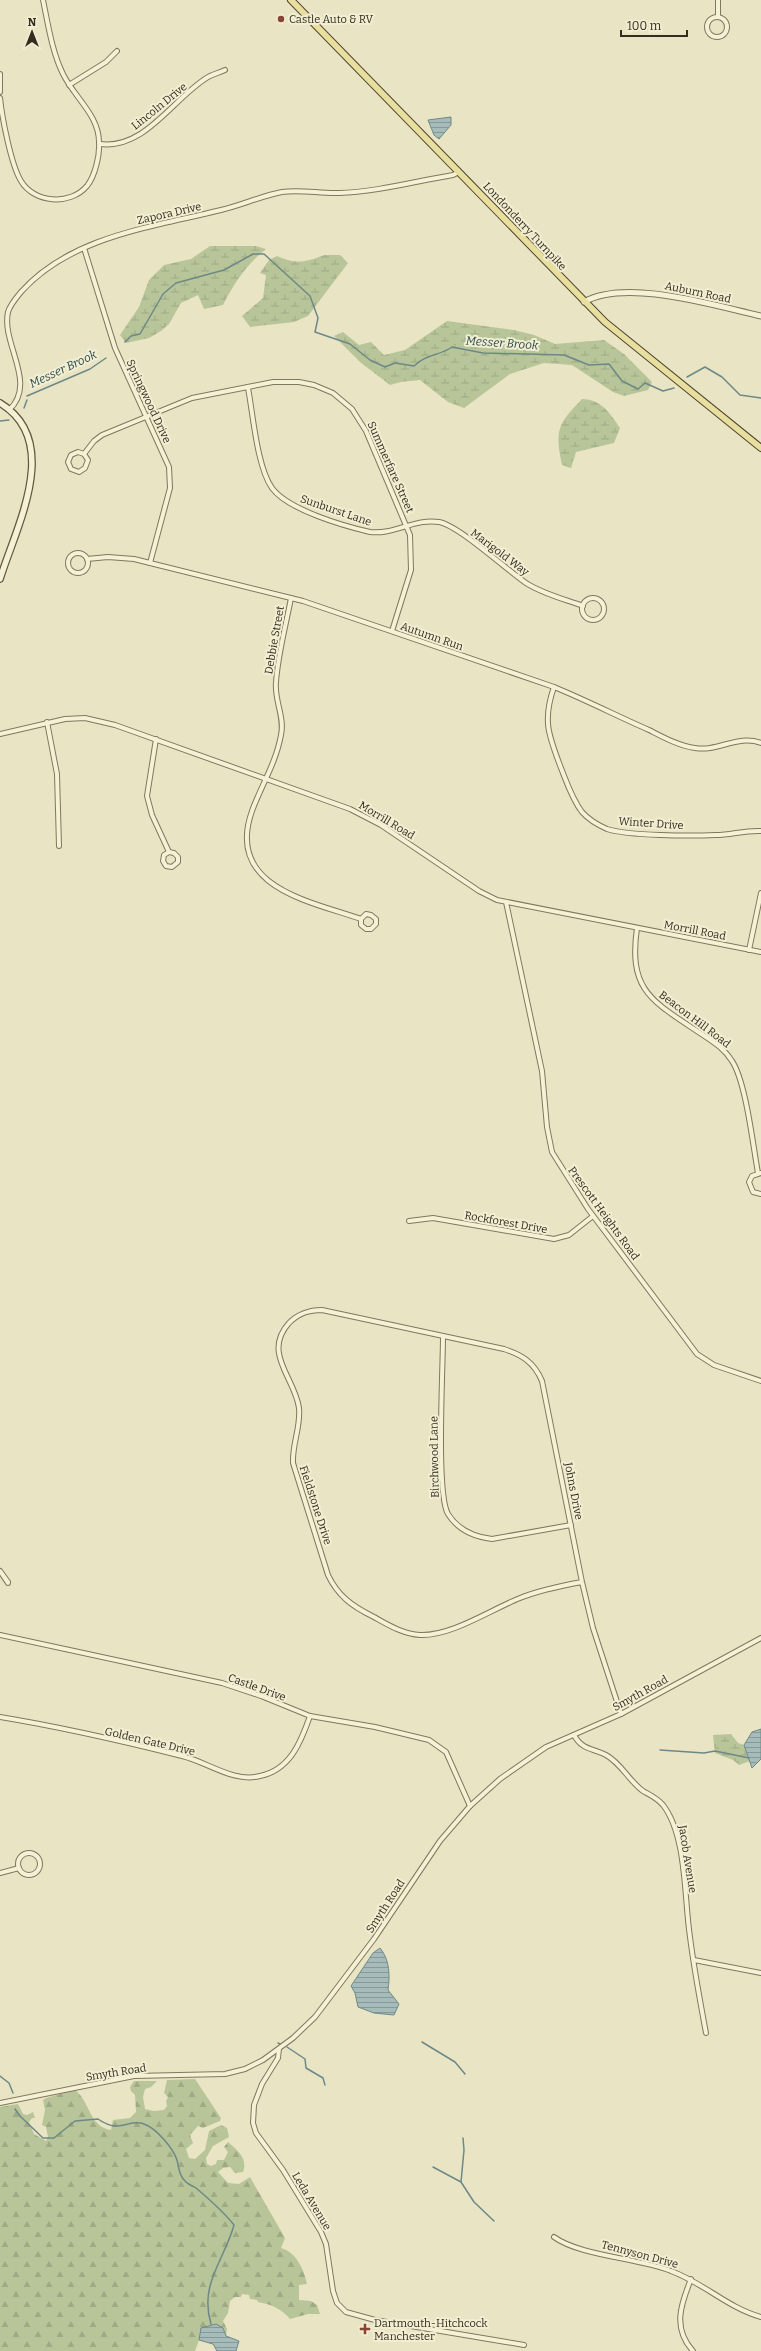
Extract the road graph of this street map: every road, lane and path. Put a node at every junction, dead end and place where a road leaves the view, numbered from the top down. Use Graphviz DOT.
graph roads {
  1 [pos="43,0"];
  2 [pos="291,0"];
  3 [pos="718,0"];
  4 [pos="718,17"];
  5 [pos="117,51"];
  6 [pos="225,70"];
  7 [pos="0,74"];
  8 [pos="69,85"];
  9 [pos="0,92"];
  10 [pos="0,98"];
  11 [pos="100,144"];
  12 [pos="459,172"];
  13 [pos="84,248"];
  14 [pos="584,302"];
  15 [pos="761,316"];
  16 [pos="248,388"];
  17 [pos="0,403"];
  18 [pos="8,410"];
  19 [pos="145,416"];
  20 [pos="761,448"];
  21 [pos="84,454"];
  22 [pos="407,527"];
  23 [pos="87,560"];
  24 [pos="150,563"];
  25 [pos="0,579"];
  26 [pos="291,598"];
  27 [pos="582,606"];
  28 [pos="392,631"];
  29 [pos="554,687"];
  30 [pos="47,722"];
  31 [pos="0,734"];
  32 [pos="156,740"];
  33 [pos="761,743"];
  34 [pos="266,779"];
  35 [pos="761,832"];
  36 [pos="59,846"];
  37 [pos="169,852"];
  38 [pos="761,893"];
  39 [pos="506,902"];
  40 [pos="361,919"];
  41 [pos="637,928"];
  42 [pos="749,950"];
  43 [pos="761,952"];
  44 [pos="760,1173"];
  45 [pos="761,1194"];
  46 [pos="594,1216"];
  47 [pos="409,1221"];
  48 [pos="443,1337"];
  49 [pos="761,1381"];
  50 [pos="571,1525"];
  51 [pos="582,1582"];
  52 [pos="0,1635"];
  53 [pos="761,1638"];
  54 [pos="621,1714"];
  55 [pos="310,1716"];
  56 [pos="0,1717"];
  57 [pos="574,1735"];
  58 [pos="470,1806"];
  59 [pos="18,1868"];
  60 [pos="0,1873"];
  61 [pos="694,1960"];
  62 [pos="761,1973"];
  63 [pos="706,2033"];
  64 [pos="279,2049"];
  65 [pos="0,2103"];
  66 [pos="554,2237"];
  67 [pos="691,2279"];
  68 [pos="761,2317"];
  69 [pos="524,2344"];
  70 [pos="693,2351"];
  1 -- 8 [label="street"];
  2 -- 12 [label="main road, Londonderry Turnpike"];
  3 -- 4 [label="street"];
  4 -- 4 [label="street"];
  5 -- 8 [label="street"];
  6 -- 11 [label="street, Lincoln Drive"];
  7 -- 9 [label="street"];
  8 -- 11 [label="street"];
  10 -- 11 [label="street"];
  12 -- 13 [label="street, Zapora Drive"];
  12 -- 14 [label="main road, Londonderry Turnpike"];
  13 -- 18 [label="street, Zapora Drive"];
  13 -- 19 [label="street, Springwood Drive"];
  14 -- 15 [label="street, Auburn Road"];
  14 -- 20 [label="main road, Londonderry Turnpike"];
  16 -- 19 [label="street, Summerfare Street"];
  16 -- 22 [label="street, Summerfare Street"];
  16 -- 22 [label="street, Sunburst Lane"];
  17 -- 18 [label="main road"];
  18 -- 25 [label="main road"];
  19 -- 21 [label="street, Summerfare Street"];
  19 -- 24 [label="street, Springwood Drive"];
  21 -- 21 [label="street"];
  22 -- 27 [label="street, Marigold Way"];
  22 -- 28 [label="street, Summerfare Street"];
  23 -- 23 [label="street, Autumn Run"];
  23 -- 24 [label="street, Autumn Run"];
  24 -- 26 [label="street, Autumn Run"];
  26 -- 28 [label="street, Autumn Run"];
  26 -- 34 [label="street, Debbie Street"];
  27 -- 27 [label="street, Marigold Way"];
  28 -- 29 [label="street, Autumn Run"];
  29 -- 33 [label="street, Autumn Run"];
  29 -- 35 [label="street, Winter Drive"];
  30 -- 31 [label="street, Morrill Road"];
  30 -- 32 [label="street, Morrill Road"];
  30 -- 36 [label="street"];
  32 -- 34 [label="street, Morrill Road"];
  32 -- 37 [label="street"];
  34 -- 39 [label="street, Morrill Road"];
  34 -- 40 [label="street, Debbie Street"];
  38 -- 42 [label="street"];
  39 -- 41 [label="street, Morrill Road"];
  39 -- 46 [label="street, Prescott Heights Road"];
  41 -- 42 [label="street, Morrill Road"];
  41 -- 44 [label="street, Beacon Hill Road"];
  42 -- 43 [label="street, Morrill Road"];
  44 -- 45 [label="street, Beacon Hill Road"];
  46 -- 47 [label="street, Rockforest Drive"];
  46 -- 49 [label="street, Prescott Heights Road"];
  48 -- 50 [label="street, Johns Drive"];
  48 -- 50 [label="street, Birchwood Lane"];
  48 -- 51 [label="street, Fieldstone Drive"];
  50 -- 51 [label="street, Johns Drive"];
  51 -- 54 [label="street, Johns Drive"];
  52 -- 55 [label="street, Castle Drive"];
  53 -- 54 [label="street, Smyth Road"];
  54 -- 57 [label="street, Smyth Road"];
  55 -- 56 [label="street, Golden Gate Drive"];
  55 -- 58 [label="street, Castle Drive"];
  57 -- 58 [label="street, Smyth Road"];
  57 -- 61 [label="street, Jacob Avenue"];
  58 -- 64 [label="street, Smyth Road"];
  59 -- 59 [label="street"];
  59 -- 60 [label="street"];
  61 -- 62 [label="street"];
  61 -- 63 [label="street, Jacob Avenue"];
  64 -- 65 [label="street, Smyth Road"];
  64 -- 69 [label="street, Leda Avenue"];
  66 -- 67 [label="street, Tennyson Drive"];
  67 -- 68 [label="street, Tennyson Drive"];
  67 -- 70 [label="street"];
}
